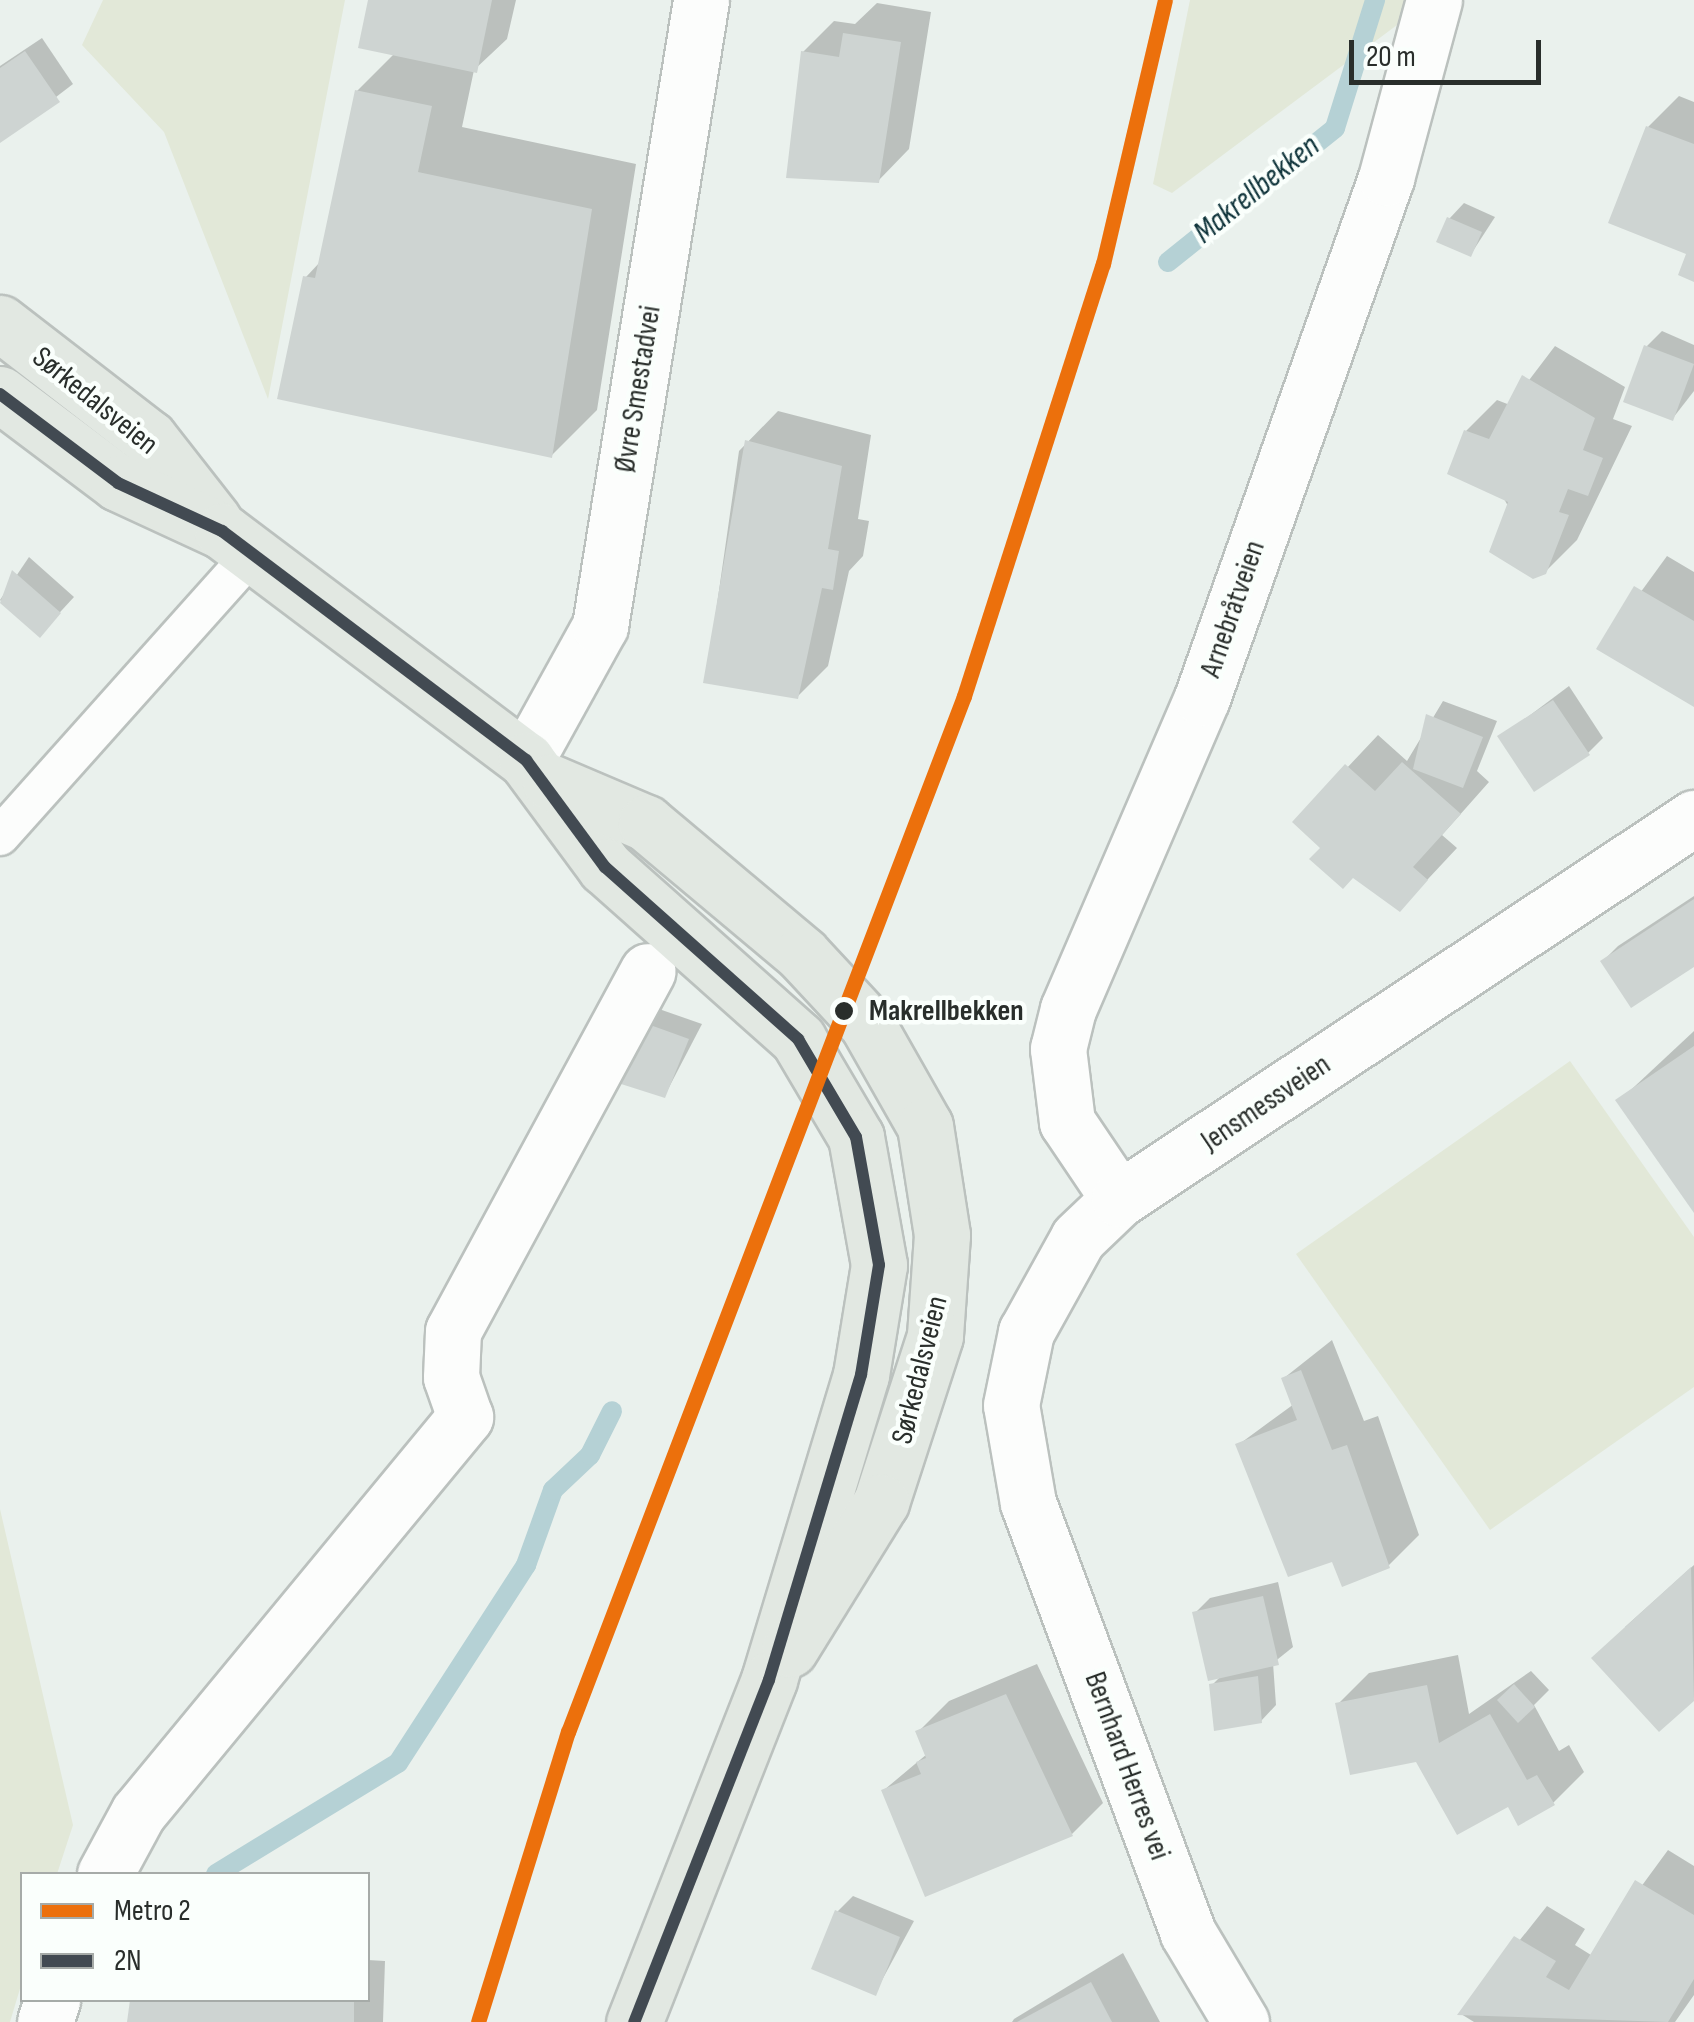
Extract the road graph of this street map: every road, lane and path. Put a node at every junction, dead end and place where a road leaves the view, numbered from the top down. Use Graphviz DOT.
graph roads {
  1 [pos="700,0"];
  2 [pos="1434,0"];
  3 [pos="0,324"];
  4 [pos="0,394"];
  5 [pos="238,542"];
  6 [pos="538,771"];
  7 [pos="1694,818"];
  8 [pos="0,836"];
  9 [pos="648,971"];
  10 [pos="1119,1199"];
  11 [pos="1028,1504"];
  12 [pos="769,1680"];
  13 [pos="106,1872"];
  14 [pos="634,2022"];
  15 [pos="1240,2022"];
  1 -- 6 [label="street, Øvre Smestadvei"];
  2 -- 10 [label="street, Arnebråtveien"];
  3 -- 5 [label="main road, Sørkedalsveien"];
  4 -- 5 [label="main road, Sørkedalsveien"];
  5 -- 6 [label="main road, Sørkedalsveien"];
  5 -- 8 [label="lane"];
  6 -- 12 [label="main road, Sørkedalsveien"];
  6 -- 12 [label="main road, Sørkedalsveien"];
  7 -- 10 [label="street, Jensmessveien"];
  9 -- 13 [label="street"];
  10 -- 11 [label="street, Jensmessveien"];
  11 -- 15 [label="street, Bernhard Herres vei"];
  12 -- 14 [label="main road, Sørkedalsveien"];
}
